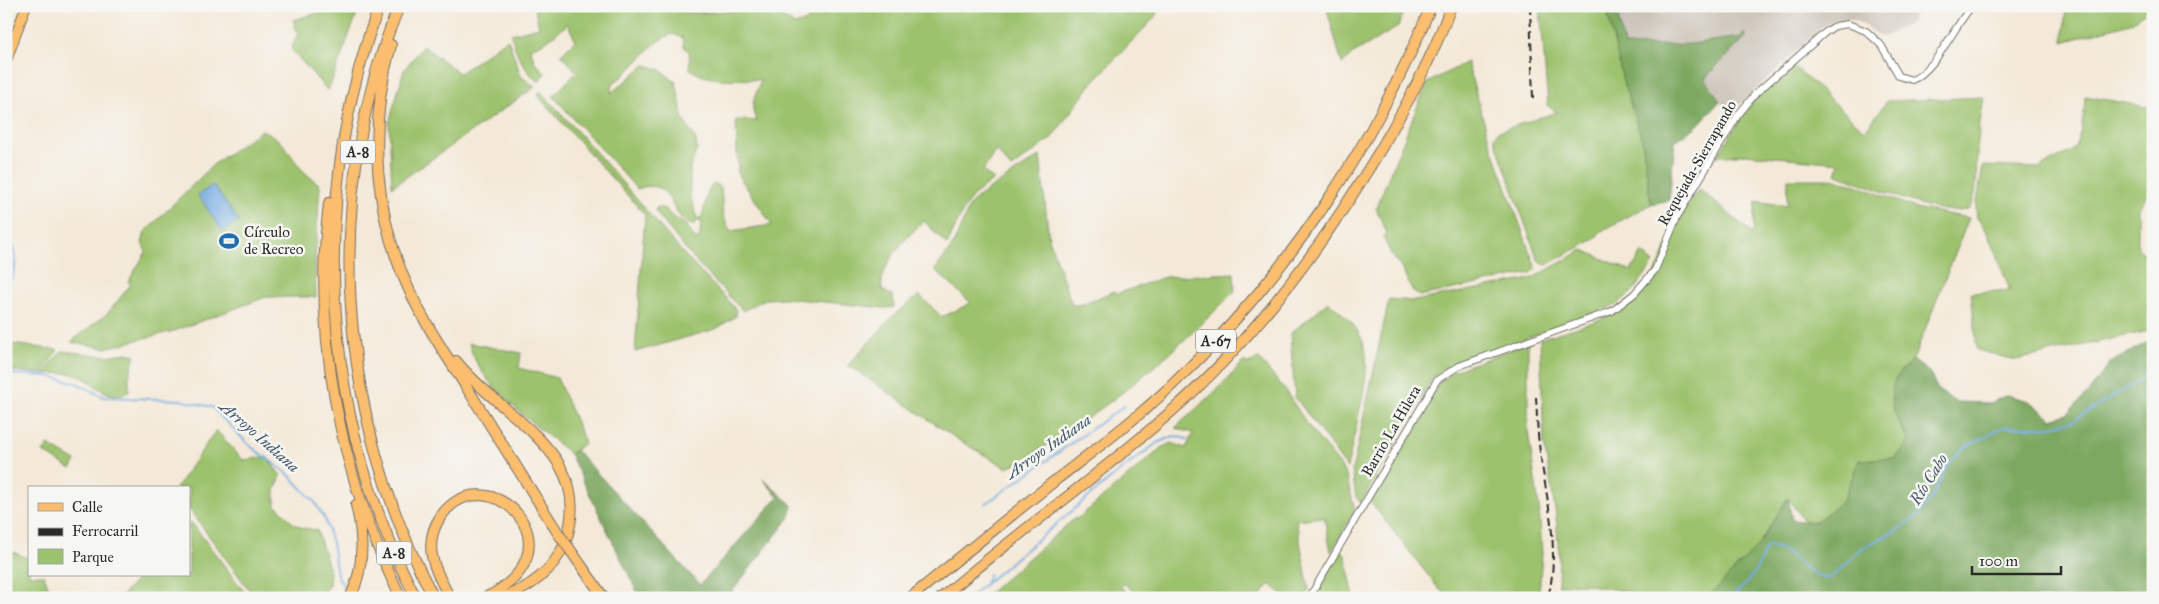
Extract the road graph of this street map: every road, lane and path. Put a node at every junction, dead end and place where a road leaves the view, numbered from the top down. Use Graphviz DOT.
graph roads {
  1 [pos="26,6"];
  2 [pos="379,6"];
  3 [pos="399,6"];
  4 [pos="403,6"];
  5 [pos="1431,6"];
  6 [pos="1451,6"];
  7 [pos="1972,6"];
  8 [pos="6,62"];
  9 [pos="331,317"];
  10 [pos="1546,334"];
  11 [pos="436,336"];
  12 [pos="336,411"];
  13 [pos="1045,489"];
  14 [pos="350,598"];
  15 [pos="401,598"];
  16 [pos="416,598"];
  17 [pos="434,598"];
  18 [pos="450,598"];
  19 [pos="485,598"];
  20 [pos="501,598"];
  21 [pos="604,598"];
  22 [pos="903,598"];
  23 [pos="910,598"];
  24 [pos="941,598"];
  25 [pos="1309,598"];
  1 -- 8 [label="main road"];
  2 -- 9 [label="highway, A-8"];
  3 -- 17 [label="highway, A-8"];
  4 -- 11 [label="highway"];
  5 -- 13 [label="highway, A-67"];
  6 -- 24 [label="highway, A-67"];
  7 -- 10 [label="street, Requejada-Sierrapando"];
  9 -- 12 [label="highway"];
  9 -- 16 [label="highway, A-8"];
  10 -- 25 [label="street, Barrio La Hilera"];
  11 -- 20 [label="highway"];
  11 -- 21 [label="highway, bridge"];
  12 -- 14 [label="highway"];
  12 -- 15 [label="highway"];
  13 -- 22 [label="highway"];
  13 -- 23 [label="highway, A-67"];
  18 -- 19 [label="highway"];
}
